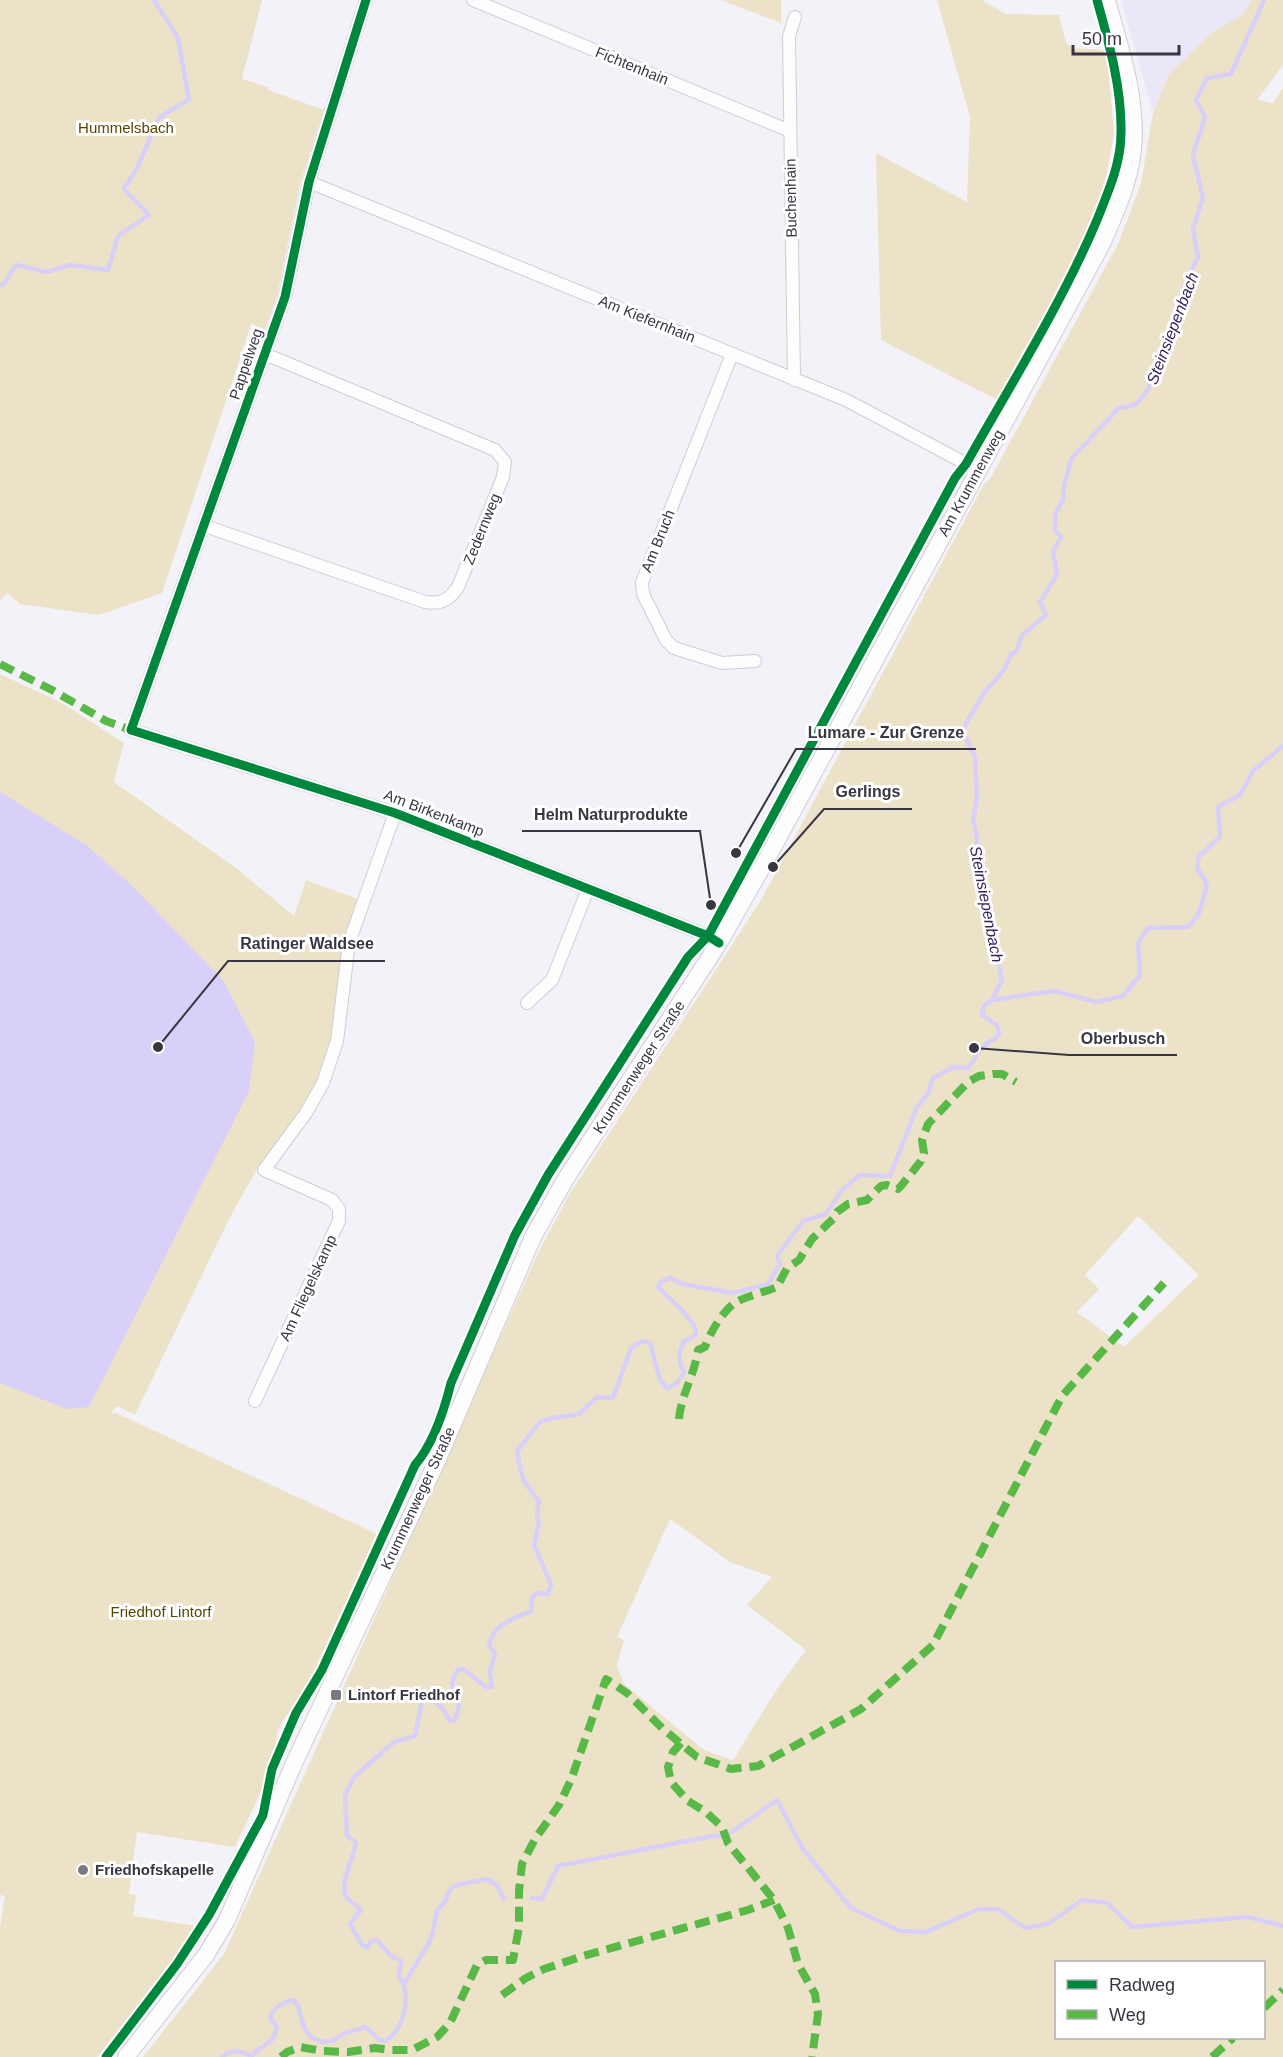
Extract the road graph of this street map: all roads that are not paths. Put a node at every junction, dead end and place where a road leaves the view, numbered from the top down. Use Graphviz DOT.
graph roads {
  1 [pos="366,0"];
  2 [pos="473,0"];
  3 [pos="1107,0"];
  4 [pos="795,17"];
  5 [pos="790,131"];
  6 [pos="309,183"];
  7 [pos="266,354"];
  8 [pos="732,354"];
  9 [pos="794,380"];
  10 [pos="978,470"];
  11 [pos="205,526"];
  12 [pos="755,661"];
  13 [pos="131,730"];
  14 [pos="395,813"];
  15 [pos="588,889"];
  16 [pos="719,943"];
  17 [pos="526,1003"];
  18 [pos="255,1401"];
  19 [pos="126,2057"];
  1 -- 6 [label="street, Pappelweg"];
  2 -- 5 [label="street, Fichtenhain"];
  3 -- 10 [label="main road, Am Krummenweg"];
  4 -- 5 [label="street, Buchenhain"];
  5 -- 9 [label="street, Buchenhain"];
  6 -- 7 [label="street, Pappelweg"];
  6 -- 8 [label="street, Am Kiefernhain"];
  7 -- 11 [label="street, Pappelweg"];
  7 -- 11 [label="street, Zedernweg"];
  8 -- 9 [label="street, Am Kiefernhain"];
  8 -- 12 [label="street, Am Bruch"];
  9 -- 10 [label="street, Am Kiefernhain"];
  10 -- 16 [label="main road, Am Krummenweg"];
  11 -- 13 [label="street, Pappelweg"];
  13 -- 14 [label="street, Am Birkenkamp"];
  14 -- 15 [label="street, Am Birkenkamp"];
  14 -- 18 [label="street, Am Fliegelskamp"];
  15 -- 16 [label="street, Am Birkenkamp"];
  15 -- 17 [label="street"];
  16 -- 19 [label="main road, Krummenweger Straße"];
}
